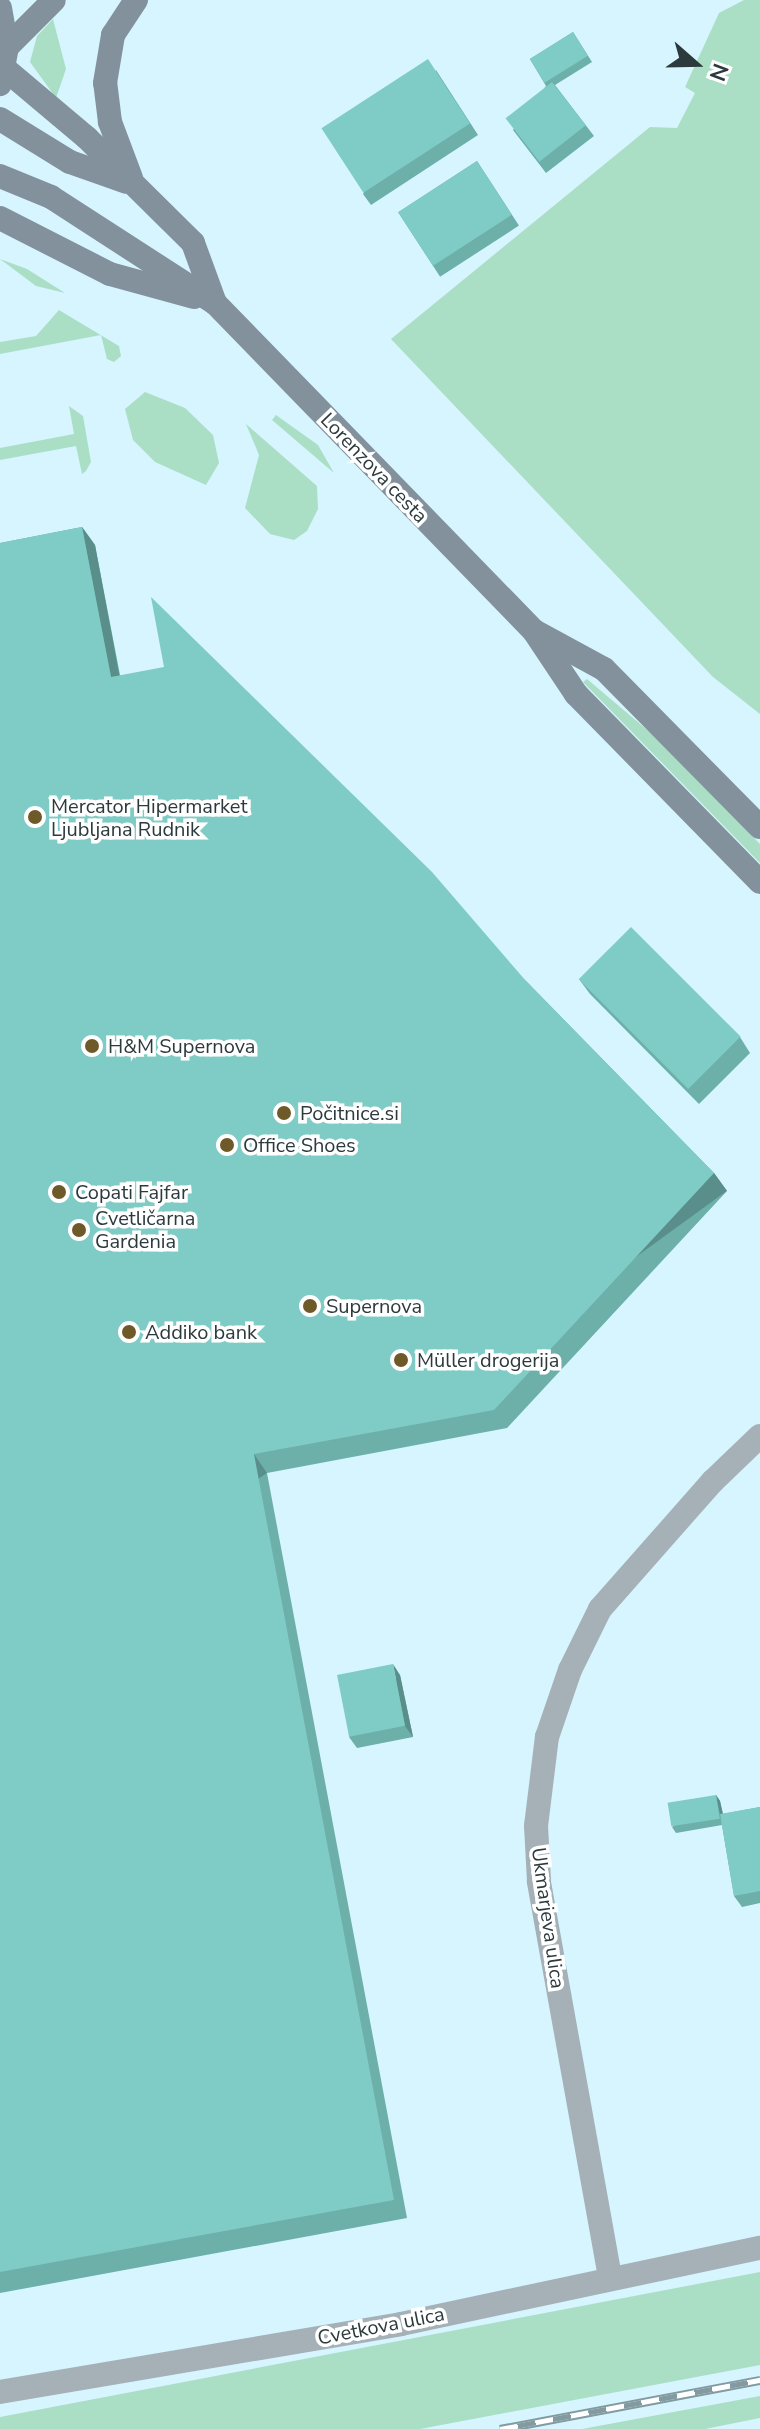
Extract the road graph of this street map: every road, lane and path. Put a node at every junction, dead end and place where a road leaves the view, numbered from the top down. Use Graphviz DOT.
graph roads {
  1 [pos="54,0"];
  2 [pos="136,0"];
  3 [pos="0,8"];
  4 [pos="4,67"];
  5 [pos="0,119"];
  6 [pos="0,176"];
  7 [pos="133,184"];
  8 [pos="0,218"];
  9 [pos="215,303"];
  10 [pos="534,631"];
  11 [pos="760,827"];
  12 [pos="760,882"];
  13 [pos="760,1436"];
  14 [pos="760,2248"];
  15 [pos="610,2277"];
  16 [pos="0,2392"];
  1 -- 4 [label="street"];
  2 -- 7 [label="street"];
  3 -- 4 [label="street"];
  4 -- 7 [label="street, Lorenzova cesta"];
  5 -- 7 [label="street, Lorenzova cesta"];
  6 -- 9 [label="street, Lorenzova cesta"];
  7 -- 9 [label="street, Lorenzova cesta"];
  8 -- 9 [label="street"];
  9 -- 10 [label="street, Lorenzova cesta"];
  10 -- 11 [label="street, Lorenzova cesta"];
  10 -- 12 [label="street, Lorenzova cesta"];
  13 -- 15 [label="street, Ukmarjeva ulica"];
  14 -- 15 [label="street, Cvetkova ulica"];
  15 -- 16 [label="street, Cvetkova ulica"];
}
